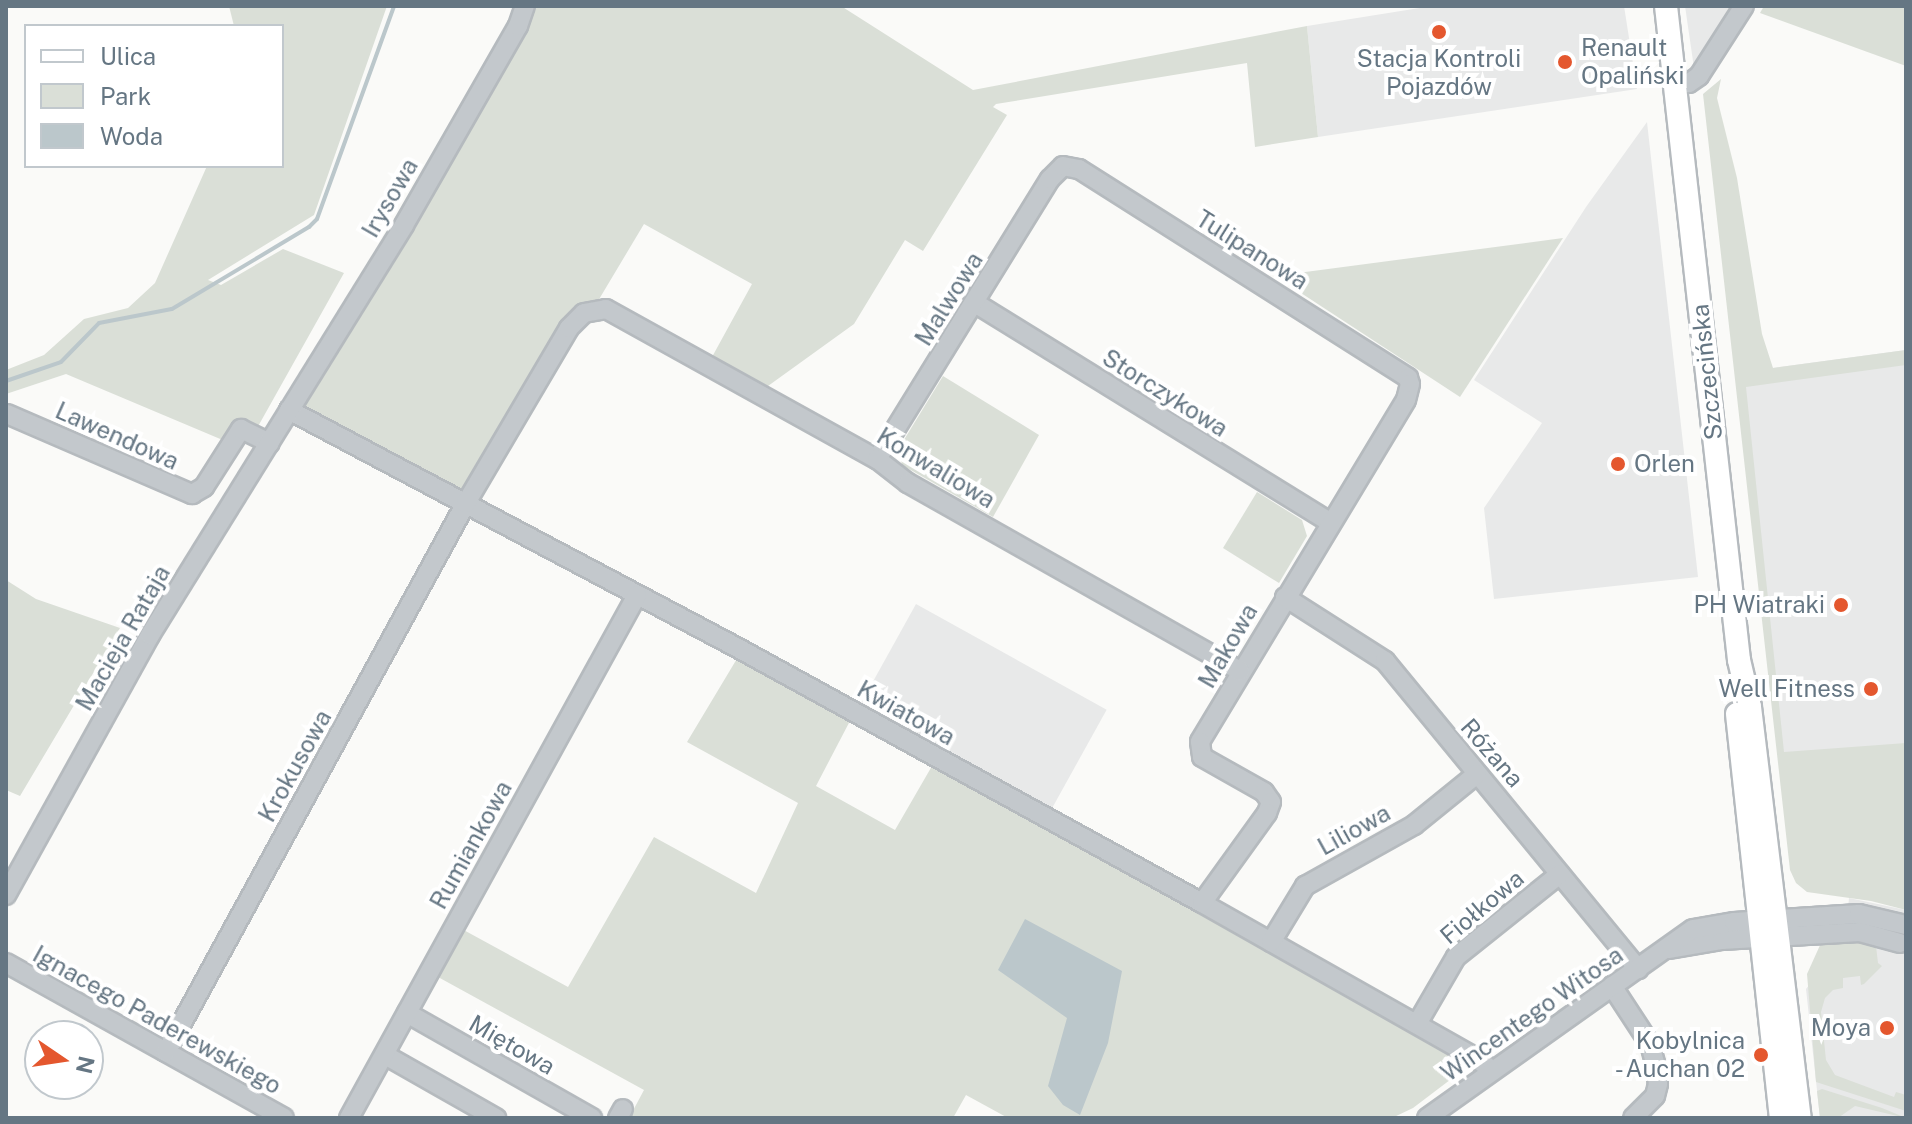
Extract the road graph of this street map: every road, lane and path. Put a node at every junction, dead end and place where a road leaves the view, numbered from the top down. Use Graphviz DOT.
graph roads {
  1 [pos="525,6"];
  2 [pos="1666,6"];
  3 [pos="1744,6"];
  4 [pos="1674,85"];
  5 [pos="1063,166"];
  6 [pos="975,303"];
  7 [pos="606,309"];
  8 [pos="1410,384"];
  9 [pos="289,410"];
  10 [pos="7,414"];
  11 [pos="270,443"];
  12 [pos="877,459"];
  13 [pos="466,503"];
  14 [pos="1330,522"];
  15 [pos="637,595"];
  16 [pos="1285,597"];
  17 [pos="1240,671"];
  18 [pos="1477,774"];
  19 [pos="1560,874"];
  20 [pos="6,895"];
  21 [pos="1202,903"];
  22 [pos="1769,929"];
  23 [pos="1905,939"];
  24 [pos="1271,942"];
  25 [pos="6,963"];
  26 [pos="1638,969"];
  27 [pos="1612,986"];
  28 [pos="407,1013"];
  29 [pos="1417,1024"];
  30 [pos="166,1052"];
  31 [pos="385,1055"];
  32 [pos="1492,1071"];
  33 [pos="284,1118"];
  34 [pos="349,1118"];
  35 [pos="496,1118"];
  36 [pos="592,1118"];
  37 [pos="1427,1118"];
  38 [pos="1633,1118"];
  39 [pos="1781,1118"];
  40 [pos="1800,1118"];
  1 -- 9 [label="street, Irysowa"];
  2 -- 4 [label="main road, Szczecińska"];
  3 -- 4 [label="street"];
  4 -- 22 [label="main road, Szczecińska"];
  5 -- 6 [label="street, Malwowa"];
  5 -- 8 [label="street, Tulipanowa"];
  6 -- 12 [label="street, Malwowa"];
  6 -- 14 [label="street, Storczykowa"];
  7 -- 12 [label="street, Konwaliowa"];
  7 -- 13 [label="street, Krokusowa"];
  8 -- 14 [label="street, Makowa"];
  9 -- 11 [label="street, Macieja Rataja"];
  9 -- 13 [label="street, Kwiatowa"];
  10 -- 11 [label="street, Lawendowa"];
  11 -- 20 [label="street, Macieja Rataja"];
  12 -- 17 [label="street, Konwaliowa"];
  13 -- 15 [label="street, Kwiatowa"];
  13 -- 30 [label="street, Krokusowa"];
  14 -- 16 [label="street, Makowa"];
  15 -- 21 [label="street, Kwiatowa"];
  15 -- 28 [label="street, Rumiankowa"];
  16 -- 17 [label="street, Makowa"];
  16 -- 18 [label="street, Różana"];
  17 -- 21 [label="street, Makowa"];
  18 -- 19 [label="street, Różana"];
  18 -- 24 [label="street, Liliowa"];
  19 -- 26 [label="street, Różana"];
  19 -- 29 [label="street, Fiołkowa"];
  21 -- 24 [label="street, Kwiatowa"];
  22 -- 23 [label="street, Wincentego Witosa"];
  22 -- 26 [label="street, Wincentego Witosa"];
  22 -- 39 [label="main road, Szczecińska"];
  22 -- 40 [label="main road, Szczecińska"];
  24 -- 29 [label="street, Kwiatowa"];
  25 -- 30 [label="street, Ignacego Paderewskiego"];
  26 -- 27 [label="street, Wincentego Witosa"];
  27 -- 32 [label="street, Wincentego Witosa"];
  27 -- 38 [label="street"];
  28 -- 31 [label="street, Rumiankowa"];
  28 -- 36 [label="street, Miętowa"];
  29 -- 32 [label="street, Kwiatowa"];
  30 -- 33 [label="street, Ignacego Paderewskiego"];
  31 -- 34 [label="street, Rumiankowa"];
  31 -- 35 [label="street"];
  32 -- 37 [label="street, Wincentego Witosa"];
}
